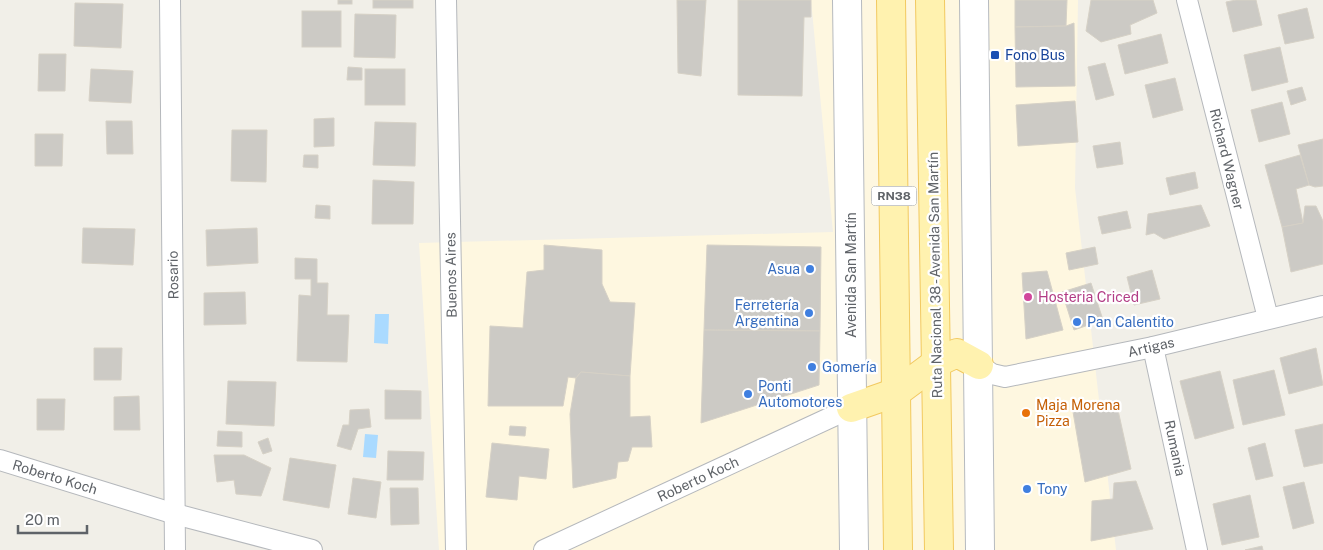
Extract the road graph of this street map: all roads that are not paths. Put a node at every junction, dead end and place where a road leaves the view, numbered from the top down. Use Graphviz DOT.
graph roads {
  1 [pos="170,0"];
  2 [pos="446,0"];
  3 [pos="847,0"];
  4 [pos="891,0"];
  5 [pos="930,0"];
  6 [pos="974,0"];
  7 [pos="1187,0"];
  8 [pos="894,189"];
  9 [pos="1323,306"];
  10 [pos="1268,318"];
  11 [pos="1153,347"];
  12 [pos="952,356"];
  13 [pos="898,392"];
  14 [pos="851,408"];
  15 [pos="0,460"];
  16 [pos="175,514"];
  17 [pos="175,550"];
  18 [pos="312,550"];
  19 [pos="456,550"];
  20 [pos="544,550"];
  21 [pos="854,550"];
  22 [pos="898,550"];
  23 [pos="939,550"];
  24 [pos="980,550"];
  25 [pos="1197,550"];
  1 -- 16 [label="street, Rosario"];
  2 -- 19 [label="street, Buenos Aires"];
  3 -- 14 [label="main road, Avenida San Martín"];
  4 -- 8 [label="main road, RN38"];
  5 -- 12 [label="main road, Ruta Nacional 38 - Avenida San Martín / RN38"];
  6 -- 12 [label="main road"];
  7 -- 10 [label="street, Richard Wagner"];
  8 -- 12 [label="main road"];
  8 -- 13 [label="main road, RN38"];
  9 -- 10 [label="street, Artigas"];
  10 -- 11 [label="street, Artigas"];
  11 -- 12 [label="street, Artigas"];
  11 -- 25 [label="street, Rumania"];
  12 -- 13 [label="main road"];
  12 -- 23 [label="main road, Ruta Nacional 38 - Avenida San Martín / RN38"];
  12 -- 24 [label="main road"];
  13 -- 14 [label="main road"];
  13 -- 22 [label="main road, RN38"];
  14 -- 20 [label="street, Roberto Koch"];
  14 -- 21 [label="main road, Avenida San Martín"];
  15 -- 16 [label="street, Roberto Koch"];
  16 -- 17 [label="street, Rosario"];
  16 -- 18 [label="street, Roberto Koch"];
}
